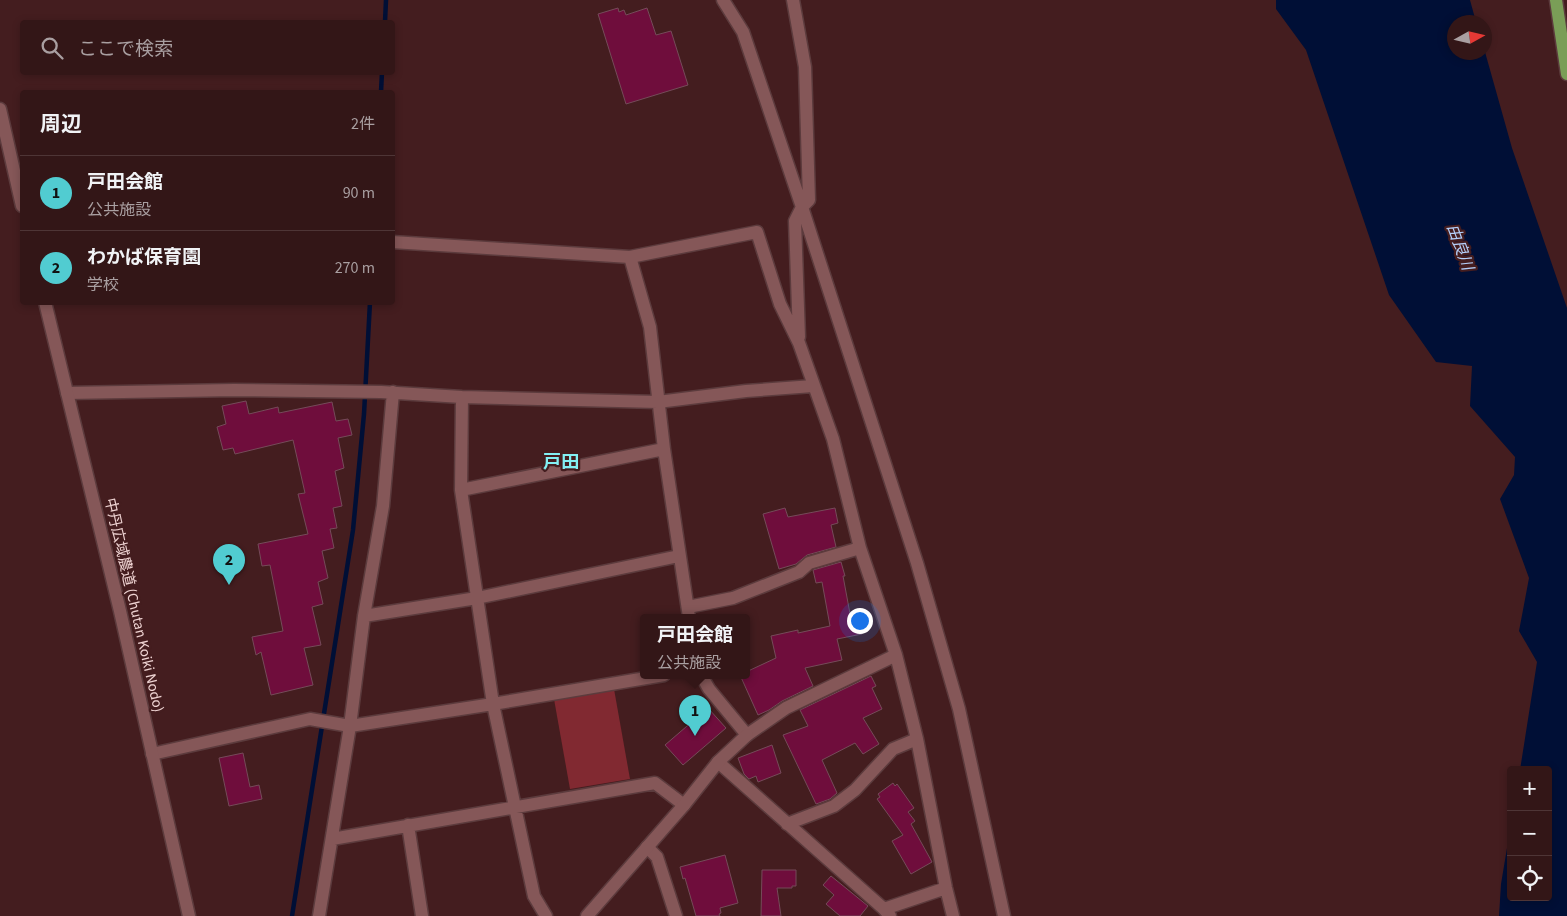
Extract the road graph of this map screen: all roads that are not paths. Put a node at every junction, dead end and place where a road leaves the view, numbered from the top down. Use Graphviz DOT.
graph roads {
  1 [pos="723,0"];
  2 [pos="793,0"];
  3 [pos="1556,0"];
  4 [pos="1567,74"];
  5 [pos="0,109"];
  6 [pos="20,197"];
  7 [pos="802,208"];
  8 [pos="395,242"];
  9 [pos="630,257"];
  10 [pos="46,305"];
  11 [pos="799,343"];
  12 [pos="813,386"];
  13 [pos="387,392"];
  14 [pos="67,393"];
  15 [pos="462,397"];
  16 [pos="658,402"];
  17 [pos="664,449"];
  18 [pos="461,490"];
  19 [pos="860,548"];
  20 [pos="679,556"];
  21 [pos="477,598"];
  22 [pos="689,612"];
  23 [pos="364,616"];
  24 [pos="896,655"];
  25 [pos="640,679"];
  26 [pos="703,679"];
  27 [pos="492,704"];
  28 [pos="345,725"];
  29 [pos="747,735"];
  30 [pos="917,739"];
  31 [pos="152,754"];
  32 [pos="718,762"];
  33 [pos="684,805"];
  34 [pos="514,806"];
  35 [pos="787,824"];
  36 [pos="408,825"];
  37 [pos="332,839"];
  38 [pos="648,847"];
  39 [pos="946,888"];
  40 [pos="887,913"];
  41 [pos="189,916"];
  42 [pos="319,916"];
  43 [pos="422,916"];
  44 [pos="546,916"];
  45 [pos="587,916"];
  46 [pos="676,916"];
  47 [pos="953,916"];
  48 [pos="1004,916"];
  1 -- 7 [label="street"];
  2 -- 7 [label="street"];
  3 -- 4 [label="main road"];
  5 -- 6 [label="street"];
  7 -- 11 [label="street"];
  7 -- 48 [label="street"];
  8 -- 9 [label="street"];
  9 -- 11 [label="street"];
  9 -- 16 [label="street"];
  10 -- 14 [label="street, 中丹広域農道 (Chutan Koiki Nodo)"];
  11 -- 12 [label="street"];
  12 -- 16 [label="street"];
  12 -- 19 [label="street"];
  13 -- 14 [label="street"];
  13 -- 15 [label="street"];
  13 -- 23 [label="street"];
  14 -- 31 [label="street, 中丹広域農道 (Chutan Koiki Nodo)"];
  15 -- 16 [label="street"];
  15 -- 18 [label="street"];
  16 -- 17 [label="street"];
  17 -- 18 [label="street"];
  17 -- 20 [label="street"];
  18 -- 21 [label="street"];
  19 -- 22 [label="street"];
  19 -- 24 [label="street"];
  20 -- 21 [label="street"];
  20 -- 22 [label="street"];
  21 -- 23 [label="street"];
  21 -- 27 [label="street"];
  23 -- 28 [label="street"];
  24 -- 29 [label="street"];
  24 -- 30 [label="street"];
  25 -- 27 [label="street"];
  26 -- 29 [label="street"];
  27 -- 28 [label="street"];
  27 -- 34 [label="street"];
  28 -- 31 [label="street"];
  28 -- 37 [label="street"];
  29 -- 32 [label="street"];
  30 -- 35 [label="street"];
  30 -- 39 [label="street"];
  31 -- 41 [label="street, 中丹広域農道 (Chutan Koiki Nodo)"];
  32 -- 33 [label="street"];
  32 -- 35 [label="street"];
  33 -- 34 [label="street"];
  33 -- 38 [label="street"];
  34 -- 36 [label="street"];
  34 -- 44 [label="street"];
  35 -- 40 [label="street"];
  36 -- 37 [label="street"];
  36 -- 43 [label="street"];
  37 -- 42 [label="street"];
  38 -- 45 [label="street"];
  38 -- 46 [label="street"];
  39 -- 40 [label="street"];
  39 -- 47 [label="street"];
}
